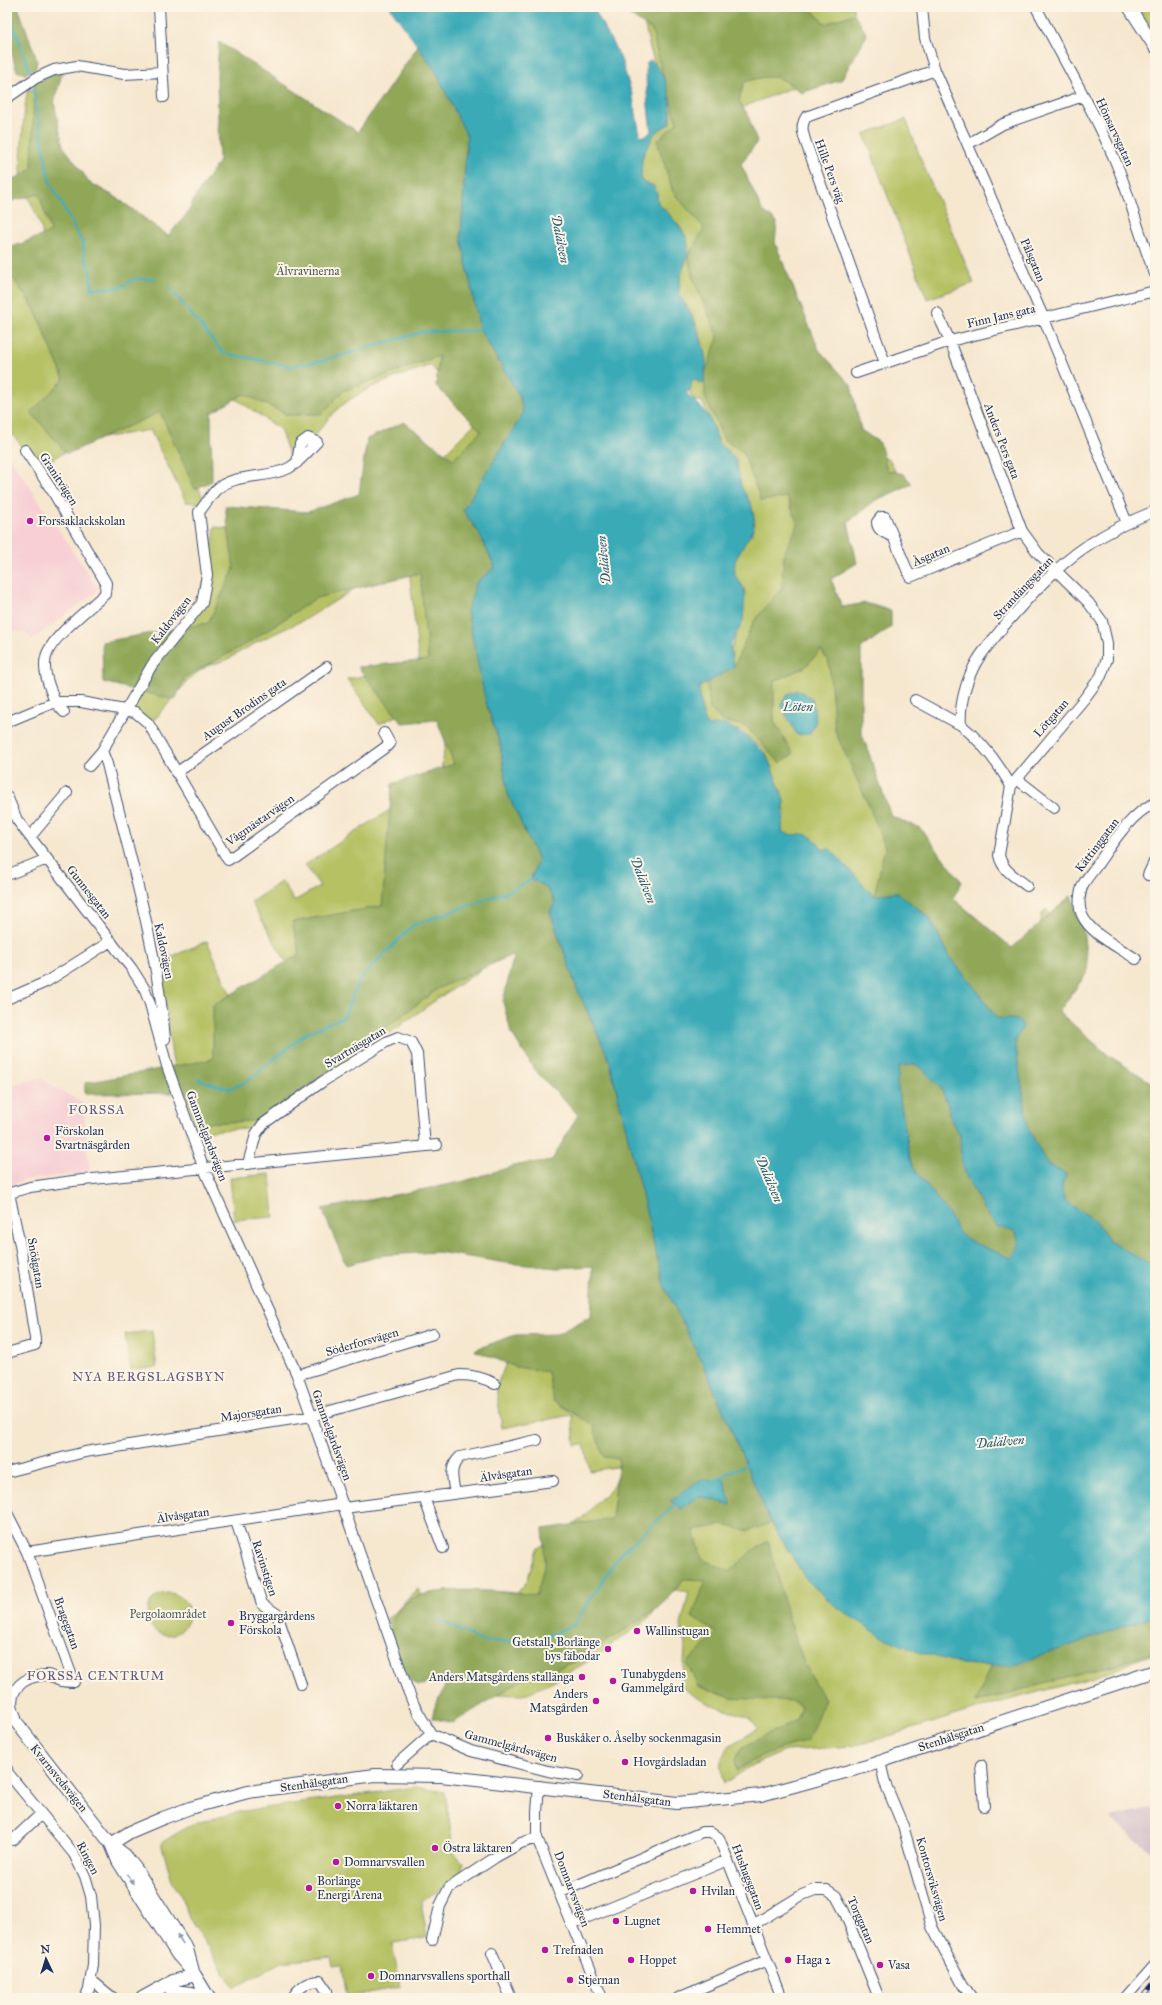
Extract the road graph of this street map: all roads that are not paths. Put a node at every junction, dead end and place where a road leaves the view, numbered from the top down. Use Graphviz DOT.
graph roads {
  1 [pos="159,7"];
  2 [pos="922,7"];
  3 [pos="1036,7"];
  4 [pos="1129,7"];
  5 [pos="1155,48"];
  6 [pos="935,70"];
  7 [pos="162,72"];
  8 [pos="1084,96"];
  9 [pos="164,97"];
  10 [pos="7,98"];
  11 [pos="968,144"];
  12 [pos="1155,274"];
  13 [pos="1155,291"];
  14 [pos="937,313"];
  15 [pos="1044,319"];
  16 [pos="950,341"];
  17 [pos="885,362"];
  18 [pos="856,373"];
  19 [pos="316,442"];
  20 [pos="25,450"];
  21 [pos="1154,512"];
  22 [pos="885,517"];
  23 [pos="1126,523"];
  24 [pos="1022,531"];
  25 [pos="1055,570"];
  26 [pos="327,667"];
  27 [pos="915,700"];
  28 [pos="55,702"];
  29 [pos="126,710"];
  30 [pos="64,712"];
  31 [pos="7,722"];
  32 [pos="961,724"];
  33 [pos="384,733"];
  34 [pos="102,751"];
  35 [pos="89,766"];
  36 [pos="176,773"];
  37 [pos="1014,782"];
  38 [pos="67,793"];
  39 [pos="7,796"];
  40 [pos="1155,803"];
  41 [pos="1054,808"];
  42 [pos="31,836"];
  43 [pos="47,860"];
  44 [pos="1155,860"];
  45 [pos="7,875"];
  46 [pos="1148,875"];
  47 [pos="1027,886"];
  48 [pos="111,942"];
  49 [pos="1136,959"];
  50 [pos="7,999"];
  51 [pos="150,1004"];
  52 [pos="167,1066"];
  53 [pos="437,1145"];
  54 [pos="425,1146"];
  55 [pos="248,1164"];
  56 [pos="204,1169"];
  57 [pos="8,1193"];
  58 [pos="433,1334"];
  59 [pos="7,1353"];
  60 [pos="296,1375"];
  61 [pos="495,1384"];
  62 [pos="312,1416"];
  63 [pos="537,1440"];
  64 [pos="7,1472"];
  65 [pos="553,1481"];
  66 [pos="455,1494"];
  67 [pos="424,1498"];
  68 [pos="343,1506"];
  69 [pos="7,1513"];
  70 [pos="236,1521"];
  71 [pos="443,1548"];
  72 [pos="26,1552"];
  73 [pos="1155,1671"];
  74 [pos="301,1684"];
  75 [pos="7,1710"];
  76 [pos="430,1734"];
  77 [pos="25,1736"];
  78 [pos="880,1761"];
  79 [pos="397,1764"];
  80 [pos="982,1765"];
  81 [pos="7,1772"];
  82 [pos="578,1776"];
  83 [pos="539,1786"];
  84 [pos="984,1806"];
  85 [pos="41,1814"];
  86 [pos="537,1838"];
  87 [pos="13,1840"];
  88 [pos="111,1844"];
  89 [pos="728,1860"];
  90 [pos="558,1893"];
  91 [pos="571,1924"];
  92 [pos="753,1925"];
  93 [pos="432,1940"];
  94 [pos="492,1953"];
  95 [pos="177,1954"];
  96 [pos="767,1960"];
  97 [pos="1155,1964"];
  98 [pos="195,1975"];
  99 [pos="91,1980"];
  100 [pos="172,1986"];
  101 [pos="85,1998"];
  102 [pos="113,1998"];
  103 [pos="142,1998"];
  104 [pos="151,1998"];
  105 [pos="204,1998"];
  106 [pos="209,1998"];
  107 [pos="296,1998"];
  108 [pos="328,1998"];
  109 [pos="511,1998"];
  110 [pos="602,1998"];
  111 [pos="678,1998"];
  112 [pos="782,1998"];
  113 [pos="879,1998"];
  114 [pos="972,1998"];
  115 [pos="1125,1998"];
  1 -- 7 [label="street"];
  2 -- 6 [label="street, Pålsgatan"];
  3 -- 8 [label="street, Hönsarvsgatan"];
  4 -- 5 [label="street"];
  6 -- 11 [label="street, Pålsgatan"];
  6 -- 17 [label="street, Hille Pers väg"];
  7 -- 9 [label="street"];
  7 -- 10 [label="street"];
  8 -- 11 [label="street"];
  8 -- 12 [label="street, Hönsarvsgatan"];
  11 -- 15 [label="street, Pålsgatan"];
  13 -- 15 [label="street, Finn Jans gata"];
  14 -- 16 [label="street, Anders Pers gata"];
  15 -- 16 [label="street, Finn Jans gata"];
  15 -- 23 [label="street, Pålsgatan"];
  16 -- 17 [label="street, Finn Jans gata"];
  16 -- 24 [label="street, Anders Pers gata"];
  17 -- 18 [label="street, Finn Jans gata"];
  19 -- 29 [label="street, Kaldovägen"];
  20 -- 28 [label="street, Granitvägen"];
  21 -- 23 [label="street, Strandängsgatan"];
  22 -- 24 [label="street, Åsgatan"];
  23 -- 25 [label="street, Strandängsgatan"];
  24 -- 25 [label="street, Anders Pers gata"];
  25 -- 32 [label="street, Strandängsgatan"];
  25 -- 37 [label="street, Lötgatan"];
  26 -- 36 [label="street, August Brodins gata"];
  27 -- 32 [label="street"];
  28 -- 29 [label="street"];
  28 -- 30 [label="street, Granitvägen"];
  28 -- 31 [label="street"];
  29 -- 34 [label="street, Kaldovägen"];
  29 -- 36 [label="street, Vågmästarvägen"];
  32 -- 37 [label="street"];
  33 -- 36 [label="street, Vågmästarvägen"];
  34 -- 35 [label="street, Kaldovägen"];
  34 -- 52 [label="street, Kaldovägen"];
  37 -- 41 [label="street"];
  37 -- 47 [label="street"];
  38 -- 42 [label="street"];
  39 -- 42 [label="street, Gunnesgatan"];
  40 -- 49 [label="street, Kättinggatan"];
  42 -- 43 [label="street, Gunnesgatan"];
  43 -- 45 [label="street"];
  43 -- 48 [label="street, Gunnesgatan"];
  44 -- 46 [label="street"];
  48 -- 50 [label="street"];
  48 -- 51 [label="street, Gunnesgatan"];
  51 -- 52 [label="street, Gammelgårdsvägen"];
  52 -- 56 [label="street, Gammelgårdsvägen"];
  53 -- 54 [label="street"];
  54 -- 55 [label="street"];
  54 -- 55 [label="street, Svartnäsgatan"];
  55 -- 56 [label="street"];
  56 -- 57 [label="street"];
  56 -- 60 [label="street, Gammelgårdsvägen"];
  57 -- 59 [label="street, Snöågatan"];
  58 -- 60 [label="street, Söderforsvägen"];
  60 -- 62 [label="street, Gammelgårdsvägen"];
  61 -- 62 [label="street, Majorsgatan"];
  62 -- 64 [label="street, Majorsgatan"];
  62 -- 68 [label="street, Gammelgårdsvägen"];
  63 -- 66 [label="street"];
  65 -- 66 [label="street, Älvåsgatan"];
  66 -- 67 [label="street, Älvåsgatan"];
  67 -- 68 [label="street, Älvåsgatan"];
  67 -- 71 [label="street"];
  68 -- 70 [label="street, Älvåsgatan"];
  68 -- 76 [label="street, Gammelgårdsvägen"];
  69 -- 72 [label="street, Bragegatan"];
  70 -- 72 [label="street, Älvåsgatan"];
  70 -- 74 [label="street, Ravinstigen"];
  72 -- 77 [label="street, Bragegatan"];
  73 -- 78 [label="street, Stenhålsgatan"];
  75 -- 77 [label="street, Kvarnsvedsvägen"];
  76 -- 79 [label="street"];
  76 -- 82 [label="street, Gammelgårdsvägen"];
  77 -- 88 [label="street, Kvarnsvedsvägen"];
  78 -- 83 [label="street, Stenhålsgatan"];
  78 -- 114 [label="street, Kontorsviksvägen"];
  80 -- 84 [label="street"];
  81 -- 85 [label="street, Ringen"];
  83 -- 86 [label="street, Domnarvsvägen"];
  83 -- 88 [label="street, Stenhålsgatan"];
  85 -- 87 [label="street"];
  85 -- 99 [label="street, Ringen"];
  86 -- 90 [label="street, Domnarvsvägen"];
  86 -- 93 [label="street"];
  88 -- 95 [label="street, Kvarnsvedsvägen, one-way"];
  98 -- 88 [label="street, Kvarnsvedsvägen, one-way"];
  89 -- 90 [label="street, Hushagsgatan"];
  89 -- 91 [label="street"];
  89 -- 92 [label="street, Hushagsgatan"];
  90 -- 91 [label="street, Domnarvsvägen"];
  91 -- 110 [label="street, Domnarvsvägen"];
  92 -- 96 [label="street, Hushagsgatan"];
  92 -- 113 [label="street, Torggatan"];
  94 -- 109 [label="street"];
  95 -- 98 [label="street, Kvarnsvedsvägen"];
  95 -- 100 [label="street"];
  96 -- 111 [label="street"];
  96 -- 112 [label="street, Hushagsgatan"];
  97 -- 115 [label="street"];
  98 -- 100 [label="street"];
  98 -- 106 [label="street, Kvarnsvedsvägen"];
  99 -- 101 [label="street, Ringen"];
  99 -- 102 [label="street"];
  100 -- 103 [label="street"];
  100 -- 104 [label="street"];
  100 -- 105 [label="street"];
  107 -- 108 [label="street"];
}
